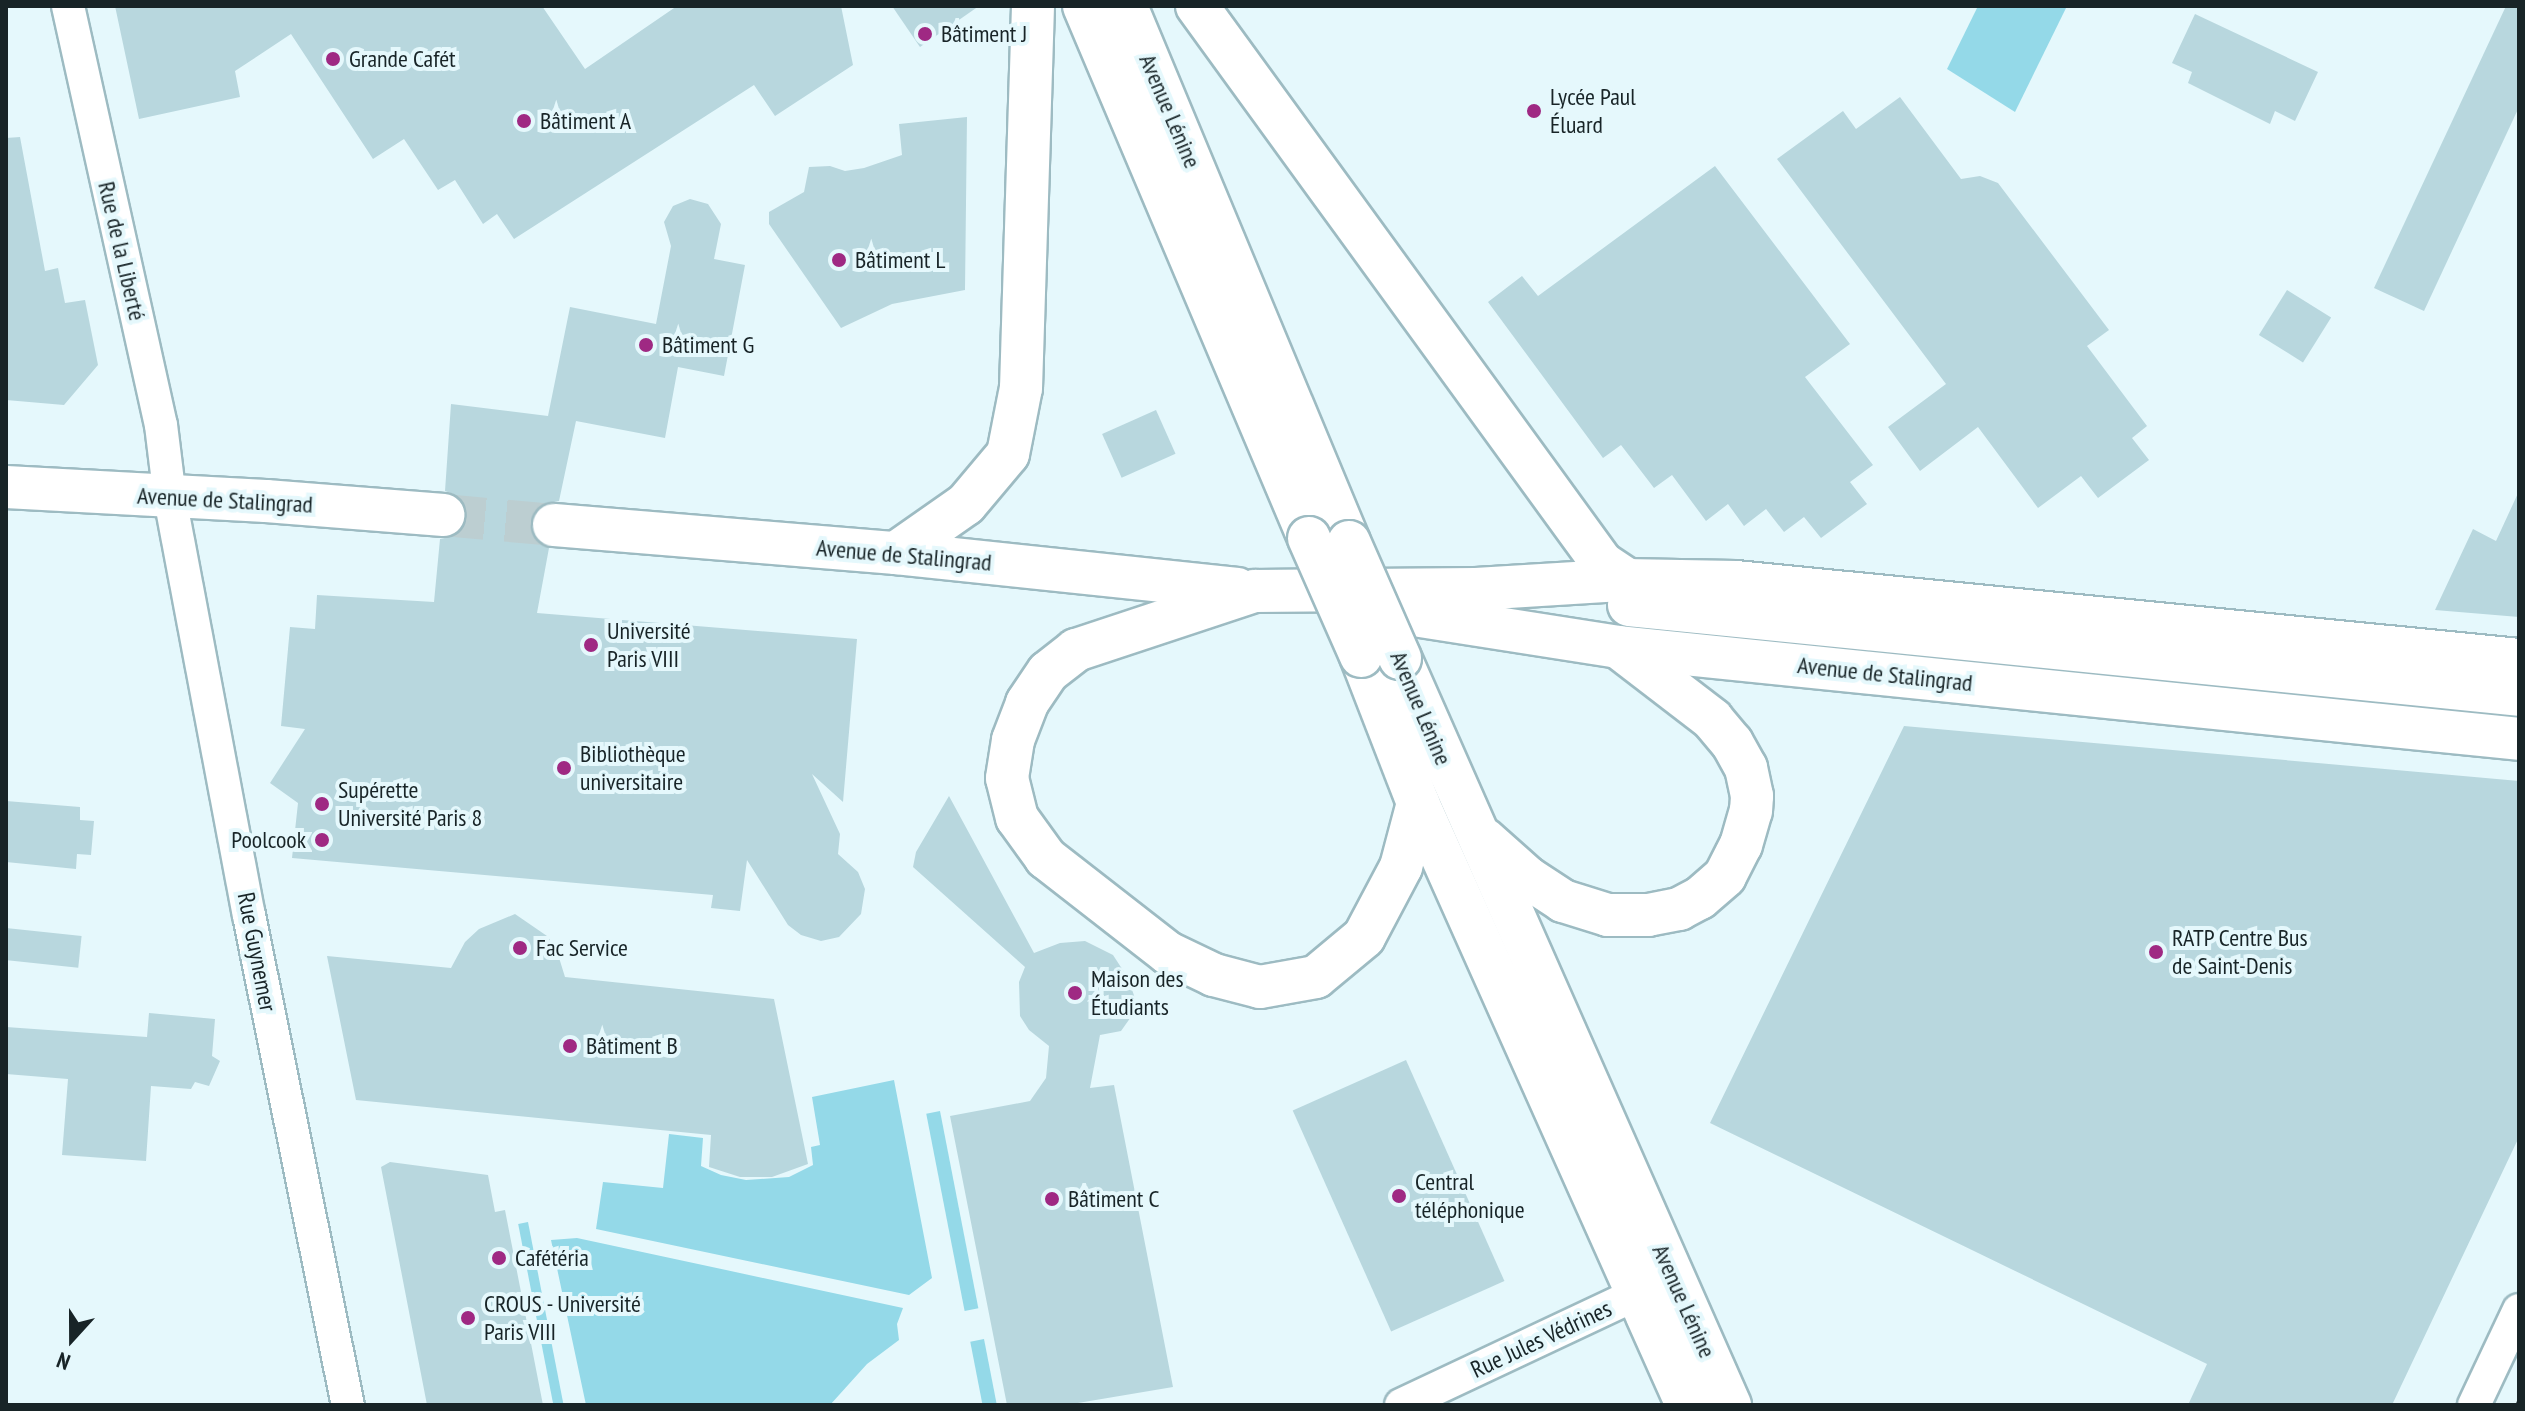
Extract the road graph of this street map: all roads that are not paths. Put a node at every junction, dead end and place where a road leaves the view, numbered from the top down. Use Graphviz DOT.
graph roads {
  1 [pos="68,6"];
  2 [pos="1033,6"];
  3 [pos="1084,6"];
  4 [pos="1126,6"];
  5 [pos="1197,6"];
  6 [pos="6,487"];
  7 [pos="170,498"];
  8 [pos="443,515"];
  9 [pos="554,525"];
  10 [pos="1581,533"];
  11 [pos="1329,540"];
  12 [pos="896,553"];
  13 [pos="1625,580"];
  14 [pos="1736,582"];
  15 [pos="1476,589"];
  16 [pos="1254,591"];
  17 [pos="1699,612"];
  18 [pos="1617,647"];
  19 [pos="1381,657"];
  20 [pos="2519,660"];
  21 [pos="1970,682"];
  22 [pos="2519,695"];
  23 [pos="2519,702"];
  24 [pos="2519,739"];
  25 [pos="1418,803"];
  26 [pos="1474,830"];
  27 [pos="1637,1294"];
  28 [pos="2519,1310"];
  29 [pos="348,1405"];
  30 [pos="1401,1405"];
  31 [pos="1687,1405"];
  32 [pos="1730,1405"];
  33 [pos="2474,1405"];
  1 -- 7 [label="street, Rue de la Liberté"];
  2 -- 12 [label="main road"];
  3 -- 11 [label="main road, Avenue Lénine"];
  4 -- 11 [label="main road, Avenue Lénine"];
  5 -- 10 [label="main road"];
  6 -- 7 [label="main road, Avenue de Stalingrad"];
  7 -- 8 [label="main road, Avenue de Stalingrad"];
  7 -- 29 [label="street, Rue Guynemer"];
  9 -- 12 [label="main road, Avenue de Stalingrad"];
  10 -- 13 [label="main road"];
  10 -- 14 [label="main road"];
  11 -- 19 [label="main road, Avenue Lénine, bridge"];
  12 -- 16 [label="main road, Avenue de Stalingrad"];
  13 -- 14 [label="main road, Avenue de Stalingrad"];
  13 -- 15 [label="main road, Avenue de Stalingrad"];
  13 -- 17 [label="main road"];
  14 -- 20 [label="main road, Avenue de Stalingrad"];
  15 -- 16 [label="main road, Avenue de Stalingrad"];
  15 -- 17 [label="main road, Avenue de Stalingrad"];
  16 -- 18 [label="main road, Avenue de Stalingrad"];
  16 -- 25 [label="main road"];
  17 -- 22 [label="main road, Avenue de Stalingrad"];
  18 -- 21 [label="main road, Avenue de Stalingrad"];
  18 -- 26 [label="main road"];
  19 -- 25 [label="main road, Avenue Lénine"];
  19 -- 26 [label="main road, Avenue Lénine"];
  21 -- 23 [label="main road"];
  21 -- 24 [label="main road, Avenue de Stalingrad"];
  25 -- 27 [label="main road, Avenue Lénine"];
  26 -- 32 [label="main road, Avenue Lénine"];
  27 -- 30 [label="street, Rue Jules Védrines"];
  27 -- 31 [label="main road, Avenue Lénine"];
  28 -- 33 [label="street"];
}
